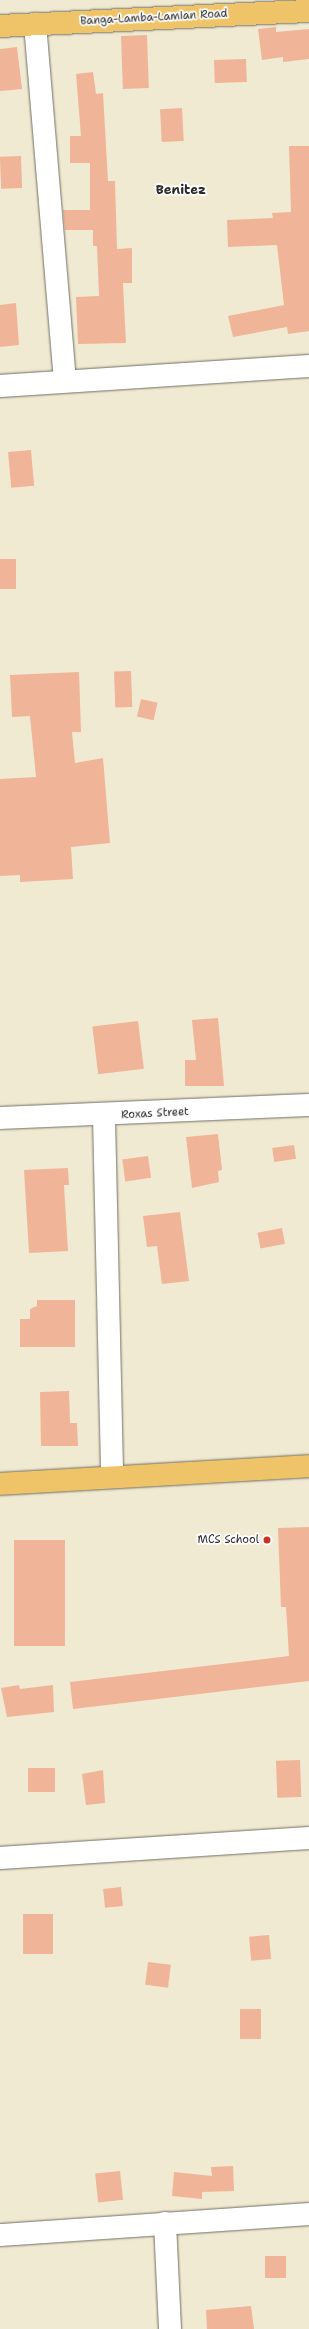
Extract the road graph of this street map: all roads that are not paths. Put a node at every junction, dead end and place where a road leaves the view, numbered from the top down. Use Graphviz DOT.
graph roads {
  1 [pos="309,11"];
  2 [pos="35,24"];
  3 [pos="0,26"];
  4 [pos="309,366"];
  5 [pos="65,381"];
  6 [pos="0,386"];
  7 [pos="309,1105"];
  8 [pos="104,1116"];
  9 [pos="0,1118"];
  10 [pos="309,1466"];
  11 [pos="112,1477"];
  12 [pos="0,1484"];
  13 [pos="309,1838"];
  14 [pos="0,1858"];
  15 [pos="309,2214"];
  16 [pos="165,2223"];
  17 [pos="0,2235"];
  18 [pos="170,2329"];
  1 -- 2 [label="main road, Banga-Lamba-Lamian Road"];
  2 -- 3 [label="main road, Banga-Lamba-Lamian Road"];
  2 -- 5 [label="street"];
  4 -- 5 [label="street"];
  5 -- 6 [label="street"];
  7 -- 8 [label="street, Roxas Street"];
  8 -- 9 [label="street, Roxas Street"];
  8 -- 11 [label="street"];
  10 -- 11 [label="main road"];
  11 -- 12 [label="main road"];
  13 -- 14 [label="street"];
  15 -- 16 [label="street"];
  16 -- 17 [label="street"];
  16 -- 18 [label="street"];
}
